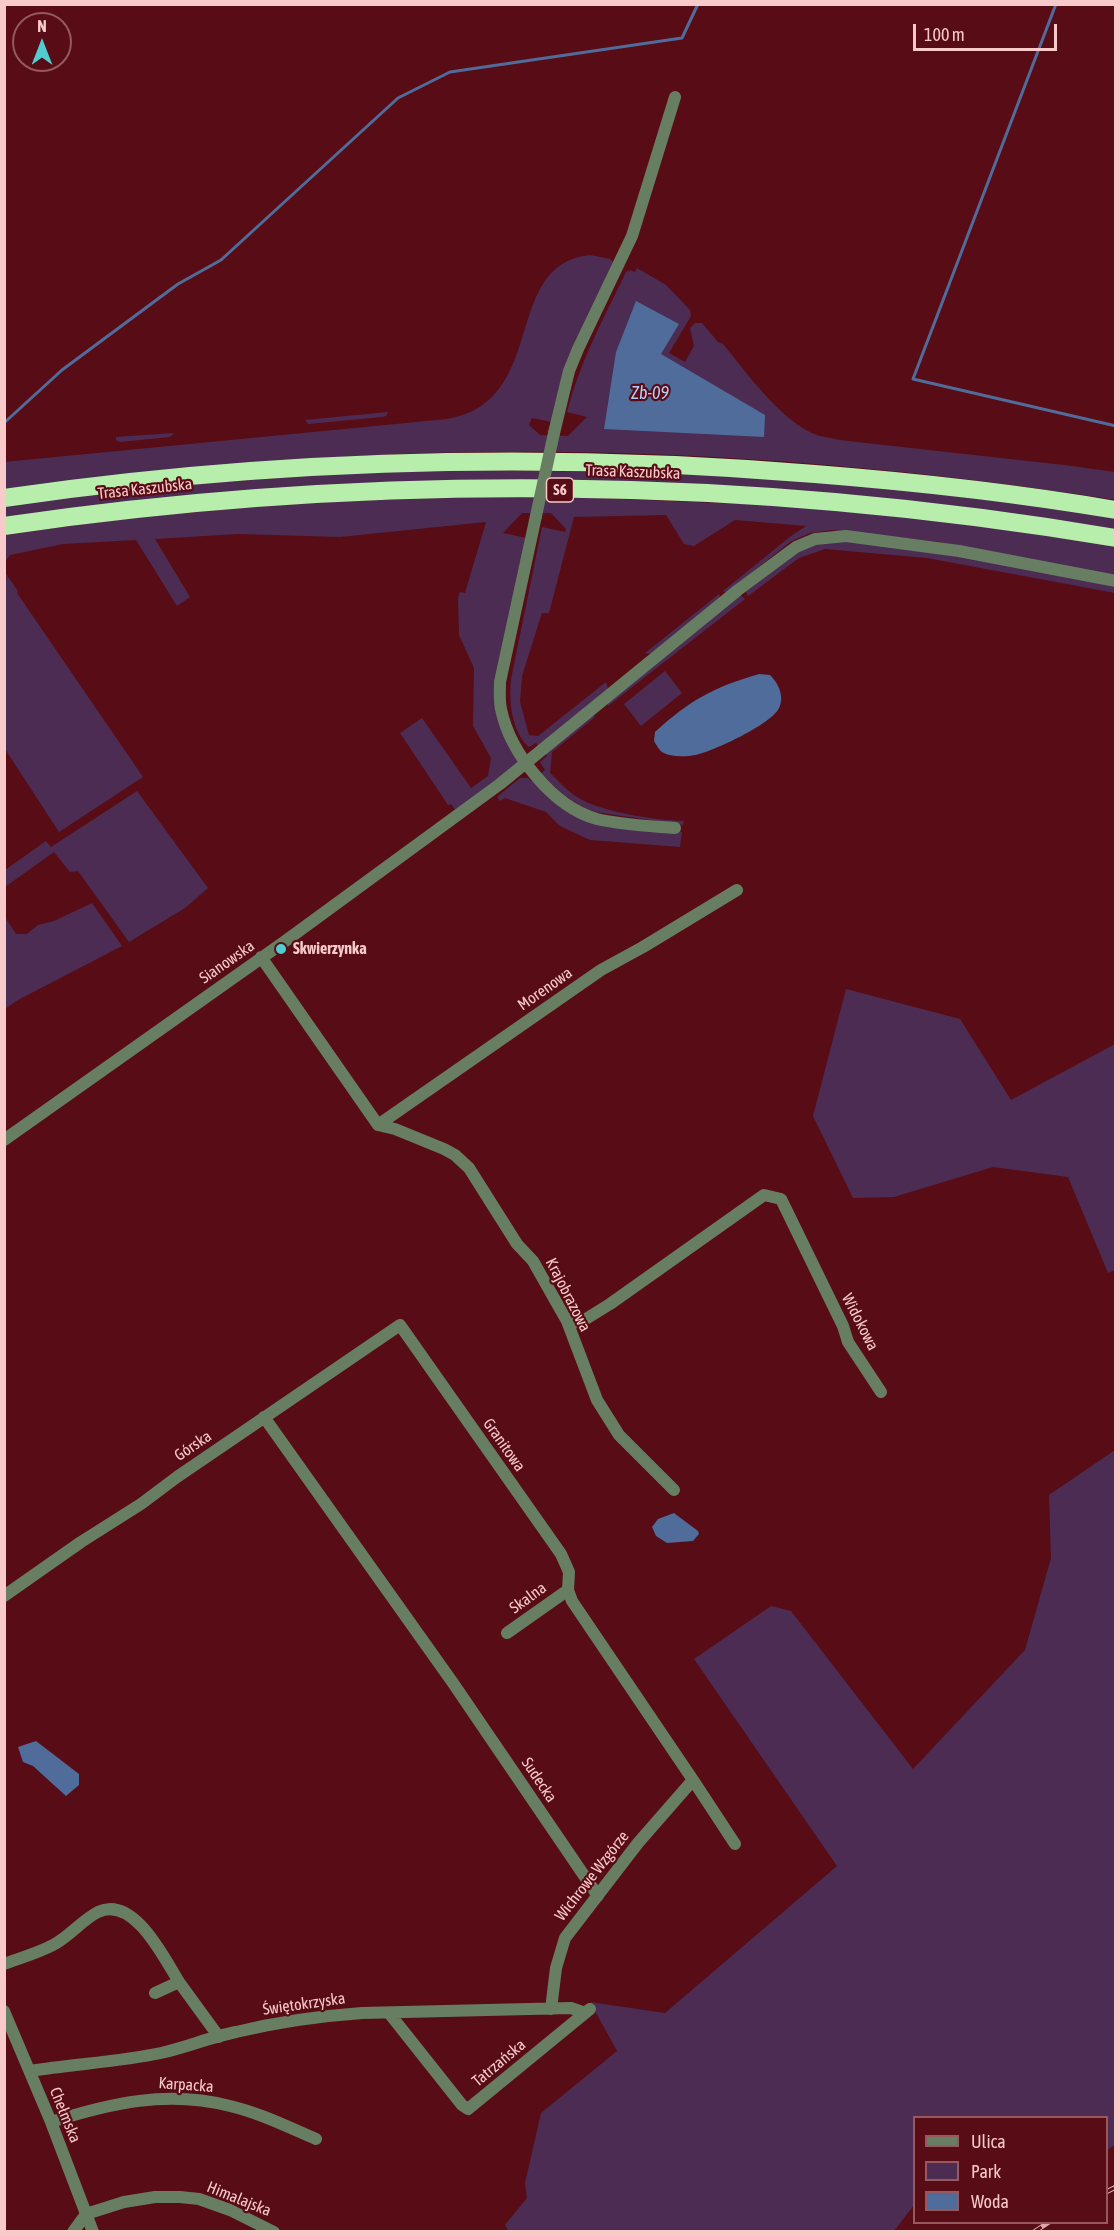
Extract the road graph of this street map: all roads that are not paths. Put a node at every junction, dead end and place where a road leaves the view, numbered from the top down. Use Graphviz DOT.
graph roads {
  1 [pos="675,97"];
  2 [pos="4,498"];
  3 [pos="1116,510"];
  4 [pos="4,526"];
  5 [pos="1116,538"];
  6 [pos="1116,581"];
  7 [pos="527,762"];
  8 [pos="675,828"];
  9 [pos="737,890"];
  10 [pos="261,957"];
  11 [pos="378,1125"];
  12 [pos="4,1140"];
  13 [pos="567,1321"];
  14 [pos="400,1324"];
  15 [pos="881,1392"];
  16 [pos="264,1417"];
  17 [pos="674,1490"];
  18 [pos="568,1590"];
  19 [pos="4,1596"];
  20 [pos="507,1633"];
  21 [pos="693,1780"];
  22 [pos="735,1844"];
  23 [pos="598,1896"];
  24 [pos="4,1964"];
  25 [pos="179,1982"];
  26 [pos="155,1993"];
  27 [pos="551,2009"];
  28 [pos="4,2011"];
  29 [pos="588,2011"];
  30 [pos="389,2013"];
  31 [pos="219,2037"];
  32 [pos="30,2071"];
  33 [pos="51,2122"];
  34 [pos="316,2139"];
  35 [pos="86,2214"];
  36 [pos="73,2232"];
  37 [pos="93,2232"];
  38 [pos="274,2232"];
  1 -- 7 [label="street, bridge"];
  2 -- 3 [label="highway, Trasa Kaszubska / S6"];
  4 -- 5 [label="highway, Trasa Kaszubska / S6"];
  6 -- 7 [label="street, Sianowska"];
  7 -- 8 [label="street"];
  7 -- 10 [label="street, Sianowska"];
  9 -- 11 [label="street, Morenowa"];
  10 -- 11 [label="street"];
  10 -- 12 [label="street, Sianowska"];
  11 -- 13 [label="street, Krajobrazowa"];
  13 -- 15 [label="street, Widokowa"];
  13 -- 17 [label="street, Krajobrazowa"];
  14 -- 16 [label="street, Górska"];
  14 -- 18 [label="street, Granitowa"];
  16 -- 19 [label="street, Górska"];
  16 -- 23 [label="street, Sudecka"];
  18 -- 20 [label="street, Skalna"];
  18 -- 21 [label="street"];
  21 -- 22 [label="street"];
  21 -- 23 [label="street, Wichrowe Wzgórze"];
  23 -- 27 [label="street, Wichrowe Wzgórze"];
  24 -- 25 [label="street"];
  25 -- 26 [label="street"];
  25 -- 31 [label="street"];
  27 -- 29 [label="street, Świętokrzyska"];
  27 -- 30 [label="street, Świętokrzyska"];
  28 -- 32 [label="street, Chełmska"];
  29 -- 30 [label="street, Tatrzańska"];
  30 -- 31 [label="street, Świętokrzyska"];
  31 -- 32 [label="street, Świętokrzyska"];
  32 -- 33 [label="street, Chełmska"];
  33 -- 34 [label="street, Karpacka"];
  33 -- 35 [label="street, Chełmska"];
  35 -- 36 [label="street"];
  35 -- 37 [label="street, Chełmska"];
  35 -- 38 [label="street, Himalajska"];
}
